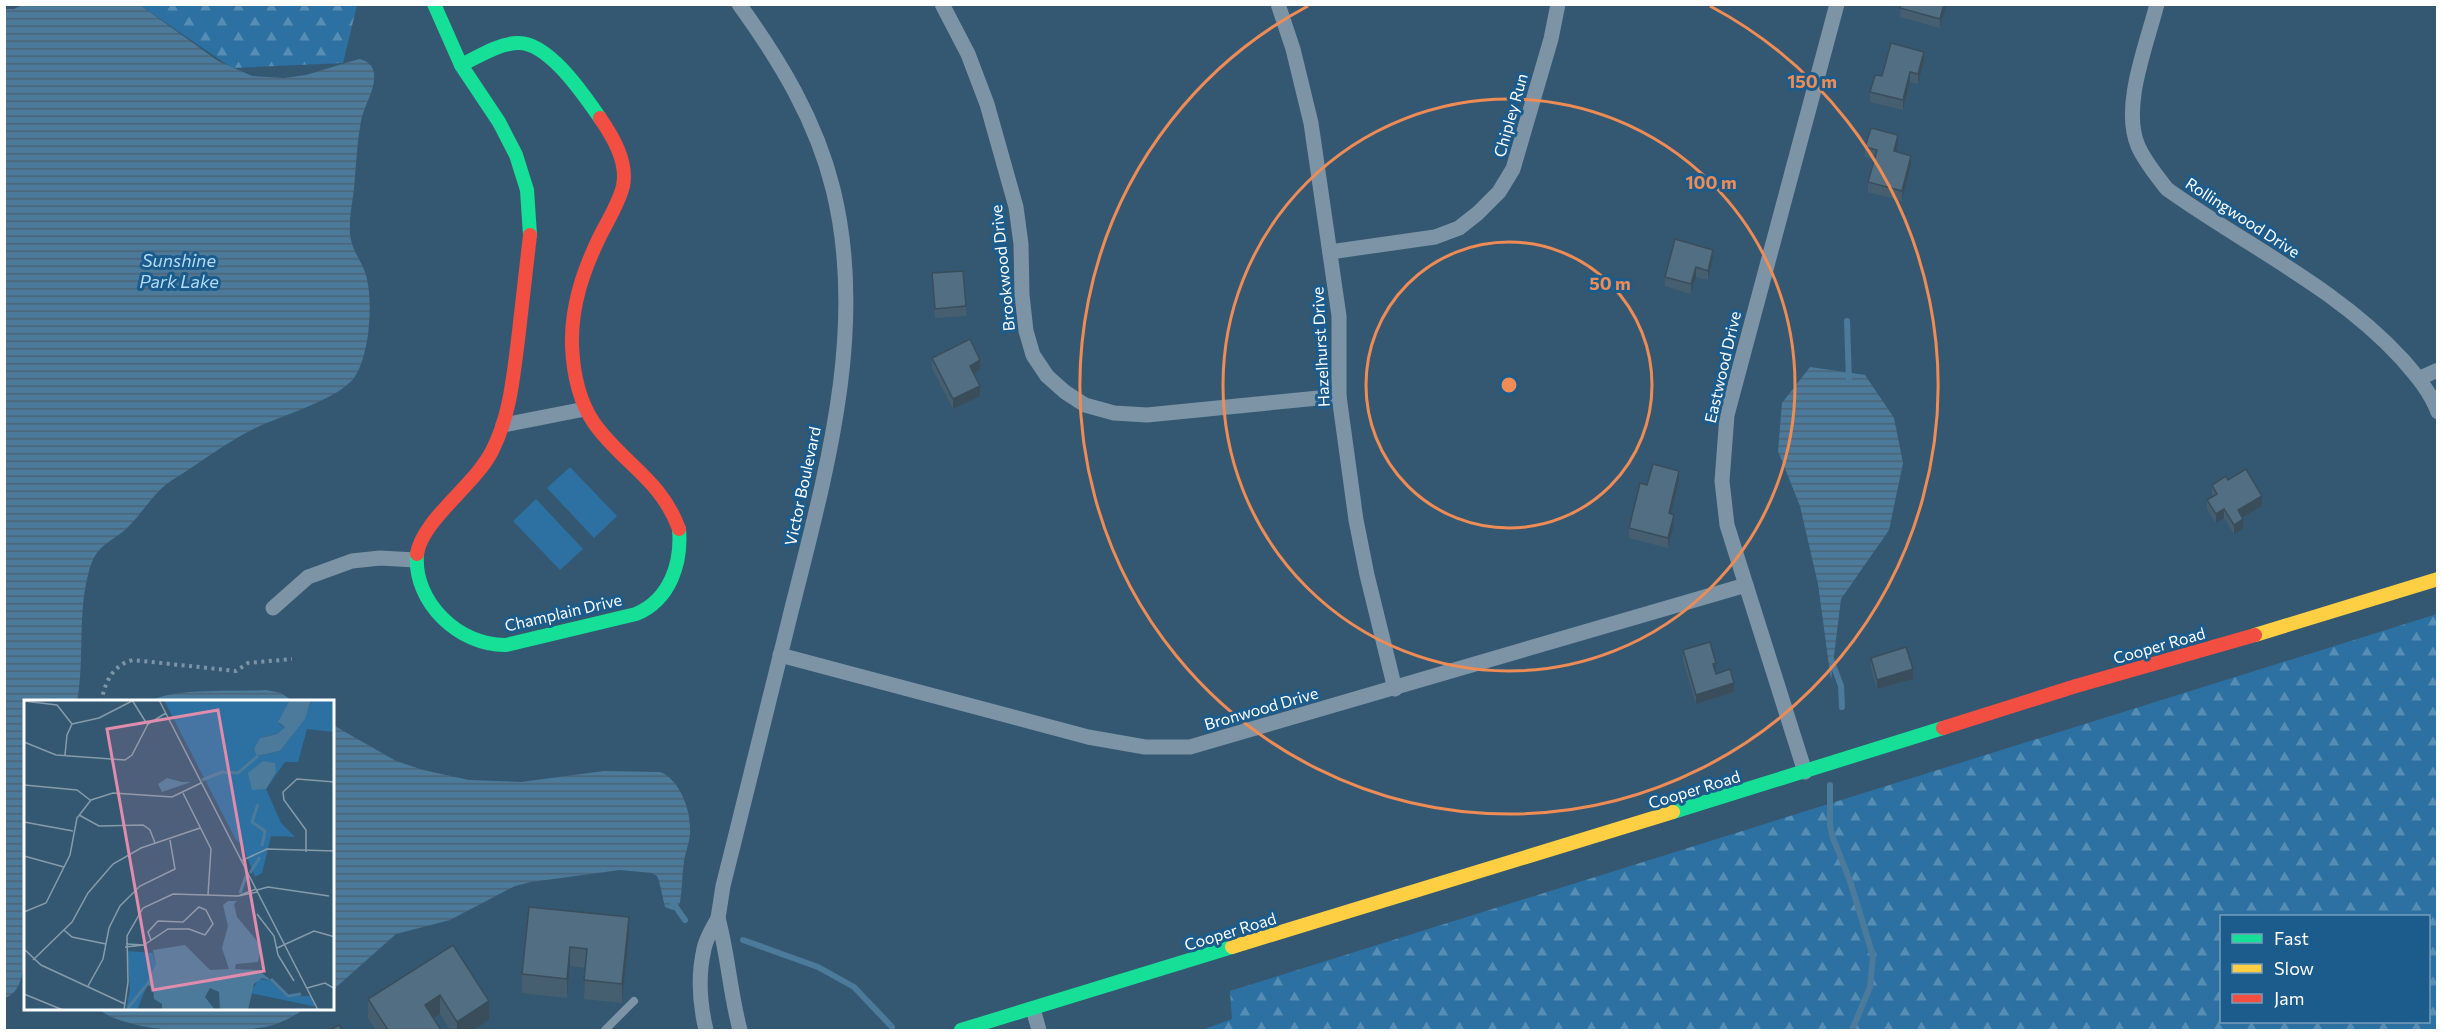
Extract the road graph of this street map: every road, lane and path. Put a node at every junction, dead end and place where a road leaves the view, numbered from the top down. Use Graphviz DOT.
graph roads {
  1 [pos="434,4"];
  2 [pos="739,4"];
  3 [pos="942,4"];
  4 [pos="1278,4"];
  5 [pos="1558,4"];
  6 [pos="1837,4"];
  7 [pos="2157,4"];
  8 [pos="461,65"];
  9 [pos="1330,252"];
  10 [pos="2438,370"];
  11 [pos="2420,378"];
  12 [pos="1339,396"];
  13 [pos="585,409"];
  14 [pos="2438,412"];
  15 [pos="503,425"];
  16 [pos="415,560"];
  17 [pos="2438,579"];
  18 [pos="1746,585"];
  19 [pos="273,608"];
  20 [pos="780,655"];
  21 [pos="292,659"];
  22 [pos="1395,689"];
  23 [pos="101,700"];
  24 [pos="1805,772"];
  25 [pos="718,918"];
  26 [pos="634,1001"];
  27 [pos="1033,1009"];
  28 [pos="605,1030"];
  29 [pos="706,1030"];
  30 [pos="740,1030"];
  31 [pos="961,1030"];
  32 [pos="1039,1030"];
  1 -- 8 [label="street"];
  2 -- 20 [label="street, Victor Boulevard"];
  3 -- 12 [label="street, Brookwood Drive"];
  4 -- 9 [label="street, Hazelhurst Drive"];
  5 -- 9 [label="street, Chipley Run"];
  6 -- 18 [label="street, Eastwood Drive"];
  7 -- 11 [label="street, Rollingwood Drive"];
  8 -- 13 [label="street, Champlain Drive"];
  8 -- 15 [label="street"];
  9 -- 12 [label="street, Hazelhurst Drive"];
  10 -- 11 [label="street"];
  11 -- 14 [label="street, Rollingwood Drive"];
  12 -- 22 [label="street, Hazelhurst Drive"];
  13 -- 15 [label="street"];
  13 -- 16 [label="street, Champlain Drive"];
  15 -- 16 [label="street"];
  16 -- 19 [label="street"];
  17 -- 24 [label="street, Cooper Road"];
  18 -- 22 [label="street, Bronwood Drive"];
  18 -- 24 [label="street, Eastwood Drive"];
  20 -- 22 [label="street, Bronwood Drive"];
  20 -- 25 [label="street, Victor Boulevard"];
  21 -- 23 [label="path"];
  24 -- 27 [label="street, Cooper Road"];
  25 -- 29 [label="street, Victor Boulevard"];
  25 -- 30 [label="street, Victor Boulevard"];
  26 -- 28 [label="lane"];
  27 -- 31 [label="street, Cooper Road"];
  27 -- 32 [label="street"];
}
